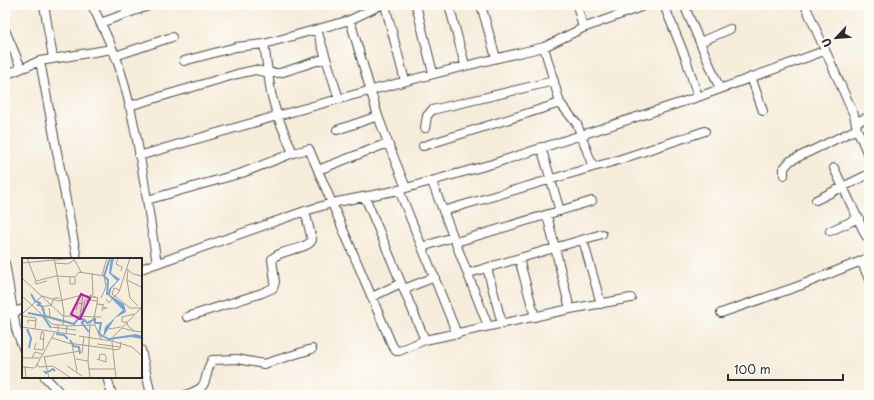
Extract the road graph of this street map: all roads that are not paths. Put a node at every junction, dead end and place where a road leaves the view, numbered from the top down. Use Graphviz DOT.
graph roads {
  1 [pos="44,5"];
  2 [pos="92,5"];
  3 [pos="151,5"];
  4 [pos="381,5"];
  5 [pos="385,5"];
  6 [pos="416,5"];
  7 [pos="449,5"];
  8 [pos="481,5"];
  9 [pos="577,5"];
  10 [pos="664,5"];
  11 [pos="684,5"];
  12 [pos="805,5"];
  13 [pos="642,6"];
  14 [pos="350,20"];
  15 [pos="100,24"];
  16 [pos="583,28"];
  17 [pos="730,29"];
  18 [pos="5,30"];
  19 [pos="316,30"];
  20 [pos="172,37"];
  21 [pos="700,42"];
  22 [pos="264,44"];
  23 [pos="544,47"];
  24 [pos="824,51"];
  25 [pos="114,52"];
  26 [pos="53,58"];
  27 [pos="326,58"];
  28 [pos="496,58"];
  29 [pos="40,61"];
  30 [pos="184,61"];
  31 [pos="465,65"];
  32 [pos="21,68"];
  33 [pos="267,72"];
  34 [pos="433,73"];
  35 [pos="5,75"];
  36 [pos="751,77"];
  37 [pos="405,81"];
  38 [pos="554,81"];
  39 [pos="720,89"];
  40 [pos="370,90"];
  41 [pos="698,97"];
  42 [pos="339,99"];
  43 [pos="560,103"];
  44 [pos="129,106"];
  45 [pos="763,111"];
  46 [pos="277,115"];
  47 [pos="378,116"];
  48 [pos="869,117"];
  49 [pos="856,126"];
  50 [pos="425,128"];
  51 [pos="337,130"];
  52 [pos="705,131"];
  53 [pos="581,135"];
  54 [pos="388,143"];
  55 [pos="423,146"];
  56 [pos="541,147"];
  57 [pos="293,152"];
  58 [pos="139,156"];
  59 [pos="869,157"];
  60 [pos="593,166"];
  61 [pos="834,168"];
  62 [pos="318,170"];
  63 [pos="869,174"];
  64 [pos="784,175"];
  65 [pos="550,179"];
  66 [pos="432,182"];
  67 [pos="843,186"];
  68 [pos="402,189"];
  69 [pos="365,197"];
  70 [pos="147,200"];
  71 [pos="816,200"];
  72 [pos="592,201"];
  73 [pos="332,203"];
  74 [pos="443,211"];
  75 [pos="560,211"];
  76 [pos="305,212"];
  77 [pos="546,215"];
  78 [pos="859,218"];
  79 [pos="830,231"];
  80 [pos="602,234"];
  81 [pos="866,236"];
  82 [pos="454,239"];
  83 [pos="583,240"];
  84 [pos="422,247"];
  85 [pos="555,248"];
  86 [pos="77,258"];
  87 [pos="519,259"];
  88 [pos="865,259"];
  89 [pos="5,263"];
  90 [pos="157,263"];
  91 [pos="487,268"];
  92 [pos="142,269"];
  93 [pos="469,273"];
  94 [pos="435,277"];
  95 [pos="869,279"];
  96 [pos="403,286"];
  97 [pos="372,297"];
  98 [pos="631,298"];
  99 [pos="601,304"];
  100 [pos="22,309"];
  101 [pos="570,309"];
  102 [pos="721,313"];
  103 [pos="9,314"];
  104 [pos="188,317"];
  105 [pos="535,317"];
  106 [pos="502,324"];
  107 [pos="488,326"];
  108 [pos="457,334"];
  109 [pos="425,340"];
  110 [pos="22,345"];
  111 [pos="312,349"];
  112 [pos="142,354"];
  113 [pos="46,378"];
  114 [pos="107,378"];
  115 [pos="62,395"];
  116 [pos="112,395"];
  117 [pos="151,395"];
  118 [pos="185,395"];
  1 -- 26 [label="street"];
  2 -- 15 [label="street"];
  3 -- 15 [label="street"];
  4 -- 14 [label="street"];
  5 -- 37 [label="street"];
  6 -- 34 [label="street"];
  7 -- 31 [label="street"];
  8 -- 28 [label="street"];
  9 -- 16 [label="street"];
  10 -- 41 [label="street"];
  11 -- 21 [label="street"];
  12 -- 24 [label="street"];
  13 -- 16 [label="street"];
  14 -- 19 [label="street"];
  14 -- 40 [label="street"];
  15 -- 25 [label="street"];
  16 -- 23 [label="street"];
  17 -- 21 [label="street"];
  18 -- 32 [label="street"];
  19 -- 22 [label="street"];
  19 -- 27 [label="street"];
  20 -- 25 [label="street"];
  21 -- 39 [label="street"];
  22 -- 30 [label="street"];
  22 -- 33 [label="street"];
  23 -- 28 [label="street"];
  23 -- 38 [label="street"];
  24 -- 36 [label="street"];
  24 -- 49 [label="street"];
  25 -- 26 [label="street"];
  25 -- 44 [label="street"];
  26 -- 29 [label="street"];
  27 -- 33 [label="street"];
  27 -- 42 [label="street"];
  28 -- 31 [label="street"];
  29 -- 32 [label="street"];
  29 -- 86 [label="street"];
  31 -- 34 [label="street"];
  32 -- 35 [label="street"];
  33 -- 44 [label="street"];
  33 -- 46 [label="street"];
  34 -- 37 [label="street"];
  36 -- 39 [label="street"];
  36 -- 45 [label="street"];
  37 -- 40 [label="street"];
  38 -- 43 [label="street"];
  38 -- 50 [label="street"];
  39 -- 41 [label="street"];
  40 -- 42 [label="street"];
  40 -- 47 [label="street"];
  41 -- 53 [label="street"];
  42 -- 46 [label="street"];
  43 -- 53 [label="street"];
  43 -- 55 [label="street"];
  44 -- 58 [label="street"];
  46 -- 57 [label="street"];
  46 -- 58 [label="street"];
  47 -- 51 [label="street"];
  47 -- 54 [label="street"];
  48 -- 49 [label="street"];
  49 -- 59 [label="street"];
  49 -- 64 [label="street"];
  52 -- 60 [label="street"];
  53 -- 56 [label="street"];
  53 -- 60 [label="street"];
  54 -- 62 [label="street"];
  54 -- 68 [label="street"];
  56 -- 65 [label="street"];
  56 -- 66 [label="street"];
  57 -- 62 [label="street"];
  57 -- 70 [label="street"];
  58 -- 70 [label="street"];
  60 -- 65 [label="street"];
  61 -- 67 [label="street"];
  62 -- 73 [label="street"];
  63 -- 67 [label="street"];
  65 -- 74 [label="street"];
  65 -- 75 [label="street"];
  66 -- 68 [label="street"];
  66 -- 74 [label="street"];
  67 -- 71 [label="street"];
  67 -- 78 [label="street"];
  68 -- 69 [label="street"];
  68 -- 84 [label="street"];
  69 -- 73 [label="street"];
  69 -- 96 [label="street"];
  70 -- 90 [label="street"];
  72 -- 75 [label="street"];
  73 -- 76 [label="street"];
  73 -- 97 [label="street"];
  74 -- 82 [label="street"];
  75 -- 77 [label="street"];
  76 -- 90 [label="street"];
  76 -- 104 [label="street"];
  77 -- 82 [label="street"];
  77 -- 85 [label="street"];
  78 -- 79 [label="street"];
  78 -- 81 [label="street"];
  80 -- 83 [label="street"];
  82 -- 84 [label="street"];
  82 -- 93 [label="street"];
  83 -- 85 [label="street"];
  83 -- 99 [label="street"];
  84 -- 94 [label="street"];
  85 -- 87 [label="street"];
  85 -- 101 [label="street"];
  87 -- 91 [label="street"];
  87 -- 105 [label="street"];
  88 -- 95 [label="street"];
  88 -- 102 [label="street"];
  89 -- 103 [label="street"];
  90 -- 92 [label="street"];
  91 -- 93 [label="street"];
  91 -- 106 [label="street"];
  93 -- 107 [label="street"];
  94 -- 96 [label="street"];
  94 -- 108 [label="street"];
  96 -- 97 [label="street"];
  96 -- 109 [label="street"];
  97 -- 109 [label="street"];
  98 -- 99 [label="street"];
  99 -- 101 [label="street"];
  100 -- 103 [label="street"];
  101 -- 105 [label="street"];
  103 -- 110 [label="street"];
  105 -- 106 [label="street"];
  106 -- 107 [label="street"];
  107 -- 108 [label="street"];
  108 -- 109 [label="street"];
  111 -- 118 [label="street"];
  112 -- 117 [label="street"];
  113 -- 115 [label="street"];
  114 -- 116 [label="street"];
}
